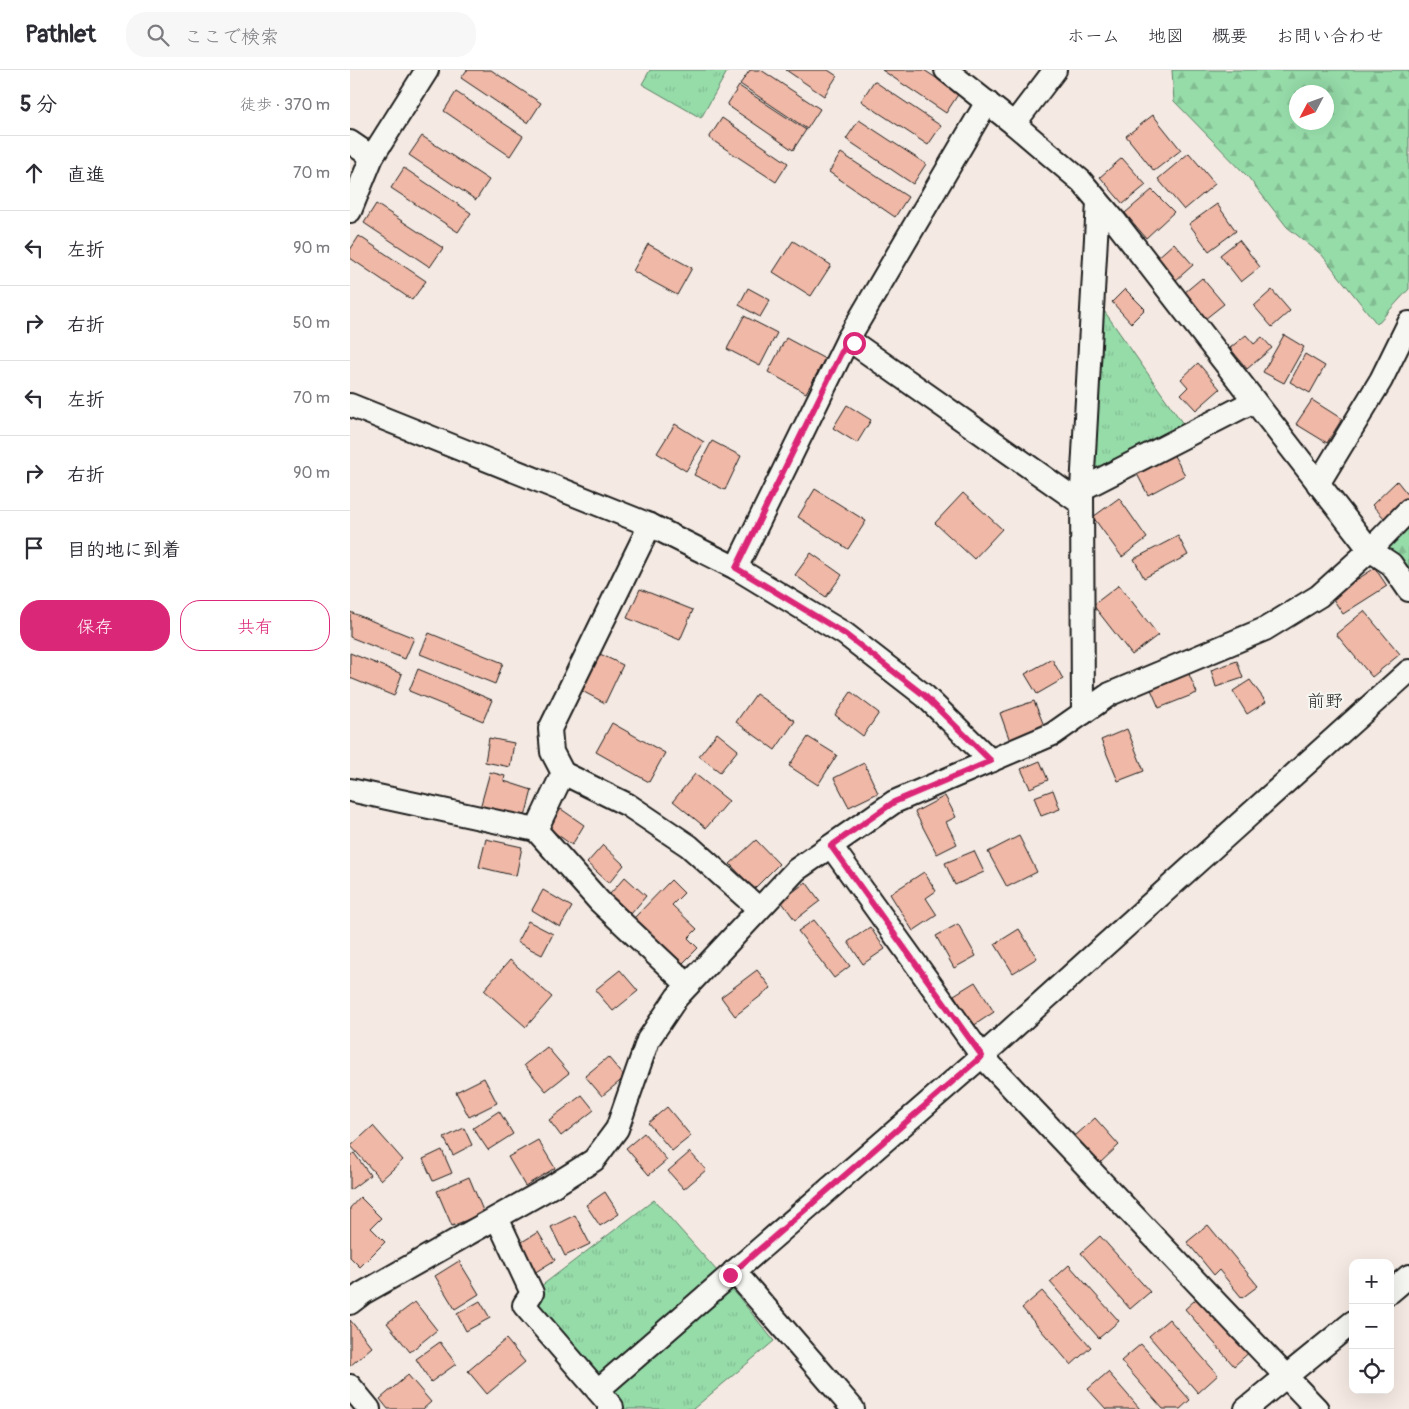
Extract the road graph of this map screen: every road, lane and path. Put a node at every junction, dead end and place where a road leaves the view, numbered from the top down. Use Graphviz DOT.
graph roads {
  1 [pos="427,70"];
  2 [pos="946,70"];
  3 [pos="1055,70"];
  4 [pos="987,102"];
  5 [pos="1014,124"];
  6 [pos="350,142"];
  7 [pos="372,157"];
  8 [pos="1098,202"];
  9 [pos="350,211"];
  10 [pos="1409,323"];
  11 [pos="848,339"];
  12 [pos="1254,401"];
  13 [pos="350,405"];
  14 [pos="1318,484"];
  15 [pos="1082,496"];
  16 [pos="1409,510"];
  17 [pos="650,525"];
  18 [pos="1370,550"];
  19 [pos="736,568"];
  20 [pos="1409,590"];
  21 [pos="1409,672"];
  22 [pos="1083,713"];
  23 [pos="991,761"];
  24 [pos="563,773"];
  25 [pos="350,790"];
  26 [pos="536,830"];
  27 [pos="831,846"];
  28 [pos="759,909"];
  29 [pos="688,985"];
  30 [pos="982,1056"];
  31 [pos="497,1218"];
  32 [pos="734,1272"];
  33 [pos="1409,1276"];
  34 [pos="1394,1289"];
  35 [pos="354,1292"];
  36 [pos="1349,1325"];
  37 [pos="1285,1377"];
  38 [pos="350,1386"];
  39 [pos="604,1400"];
  40 [pos="369,1409"];
  41 [pos="853,1409"];
  42 [pos="1246,1409"];
  43 [pos="1317,1409"];
  1 -- 7 [label="street"];
  2 -- 4 [label="street"];
  3 -- 5 [label="street"];
  4 -- 5 [label="street"];
  4 -- 11 [label="street"];
  5 -- 8 [label="street"];
  6 -- 7 [label="street"];
  7 -- 9 [label="street"];
  8 -- 12 [label="street"];
  8 -- 15 [label="street"];
  10 -- 14 [label="street"];
  11 -- 15 [label="street"];
  11 -- 19 [label="street"];
  12 -- 14 [label="street"];
  12 -- 15 [label="street"];
  13 -- 17 [label="street"];
  14 -- 18 [label="street"];
  15 -- 22 [label="street"];
  16 -- 18 [label="street"];
  17 -- 19 [label="street"];
  17 -- 24 [label="street"];
  18 -- 20 [label="street"];
  18 -- 22 [label="street"];
  19 -- 23 [label="street"];
  21 -- 30 [label="street"];
  22 -- 23 [label="street"];
  23 -- 27 [label="street"];
  24 -- 26 [label="street"];
  24 -- 28 [label="street"];
  25 -- 26 [label="street"];
  26 -- 29 [label="street"];
  27 -- 28 [label="street"];
  27 -- 30 [label="street"];
  28 -- 29 [label="street"];
  29 -- 31 [label="street"];
  30 -- 32 [label="street"];
  30 -- 37 [label="street"];
  31 -- 35 [label="street"];
  31 -- 39 [label="street"];
  32 -- 39 [label="street"];
  32 -- 41 [label="street"];
  33 -- 34 [label="street"];
  36 -- 37 [label="street"];
  37 -- 42 [label="street"];
  37 -- 43 [label="street"];
  38 -- 40 [label="street"];
}
